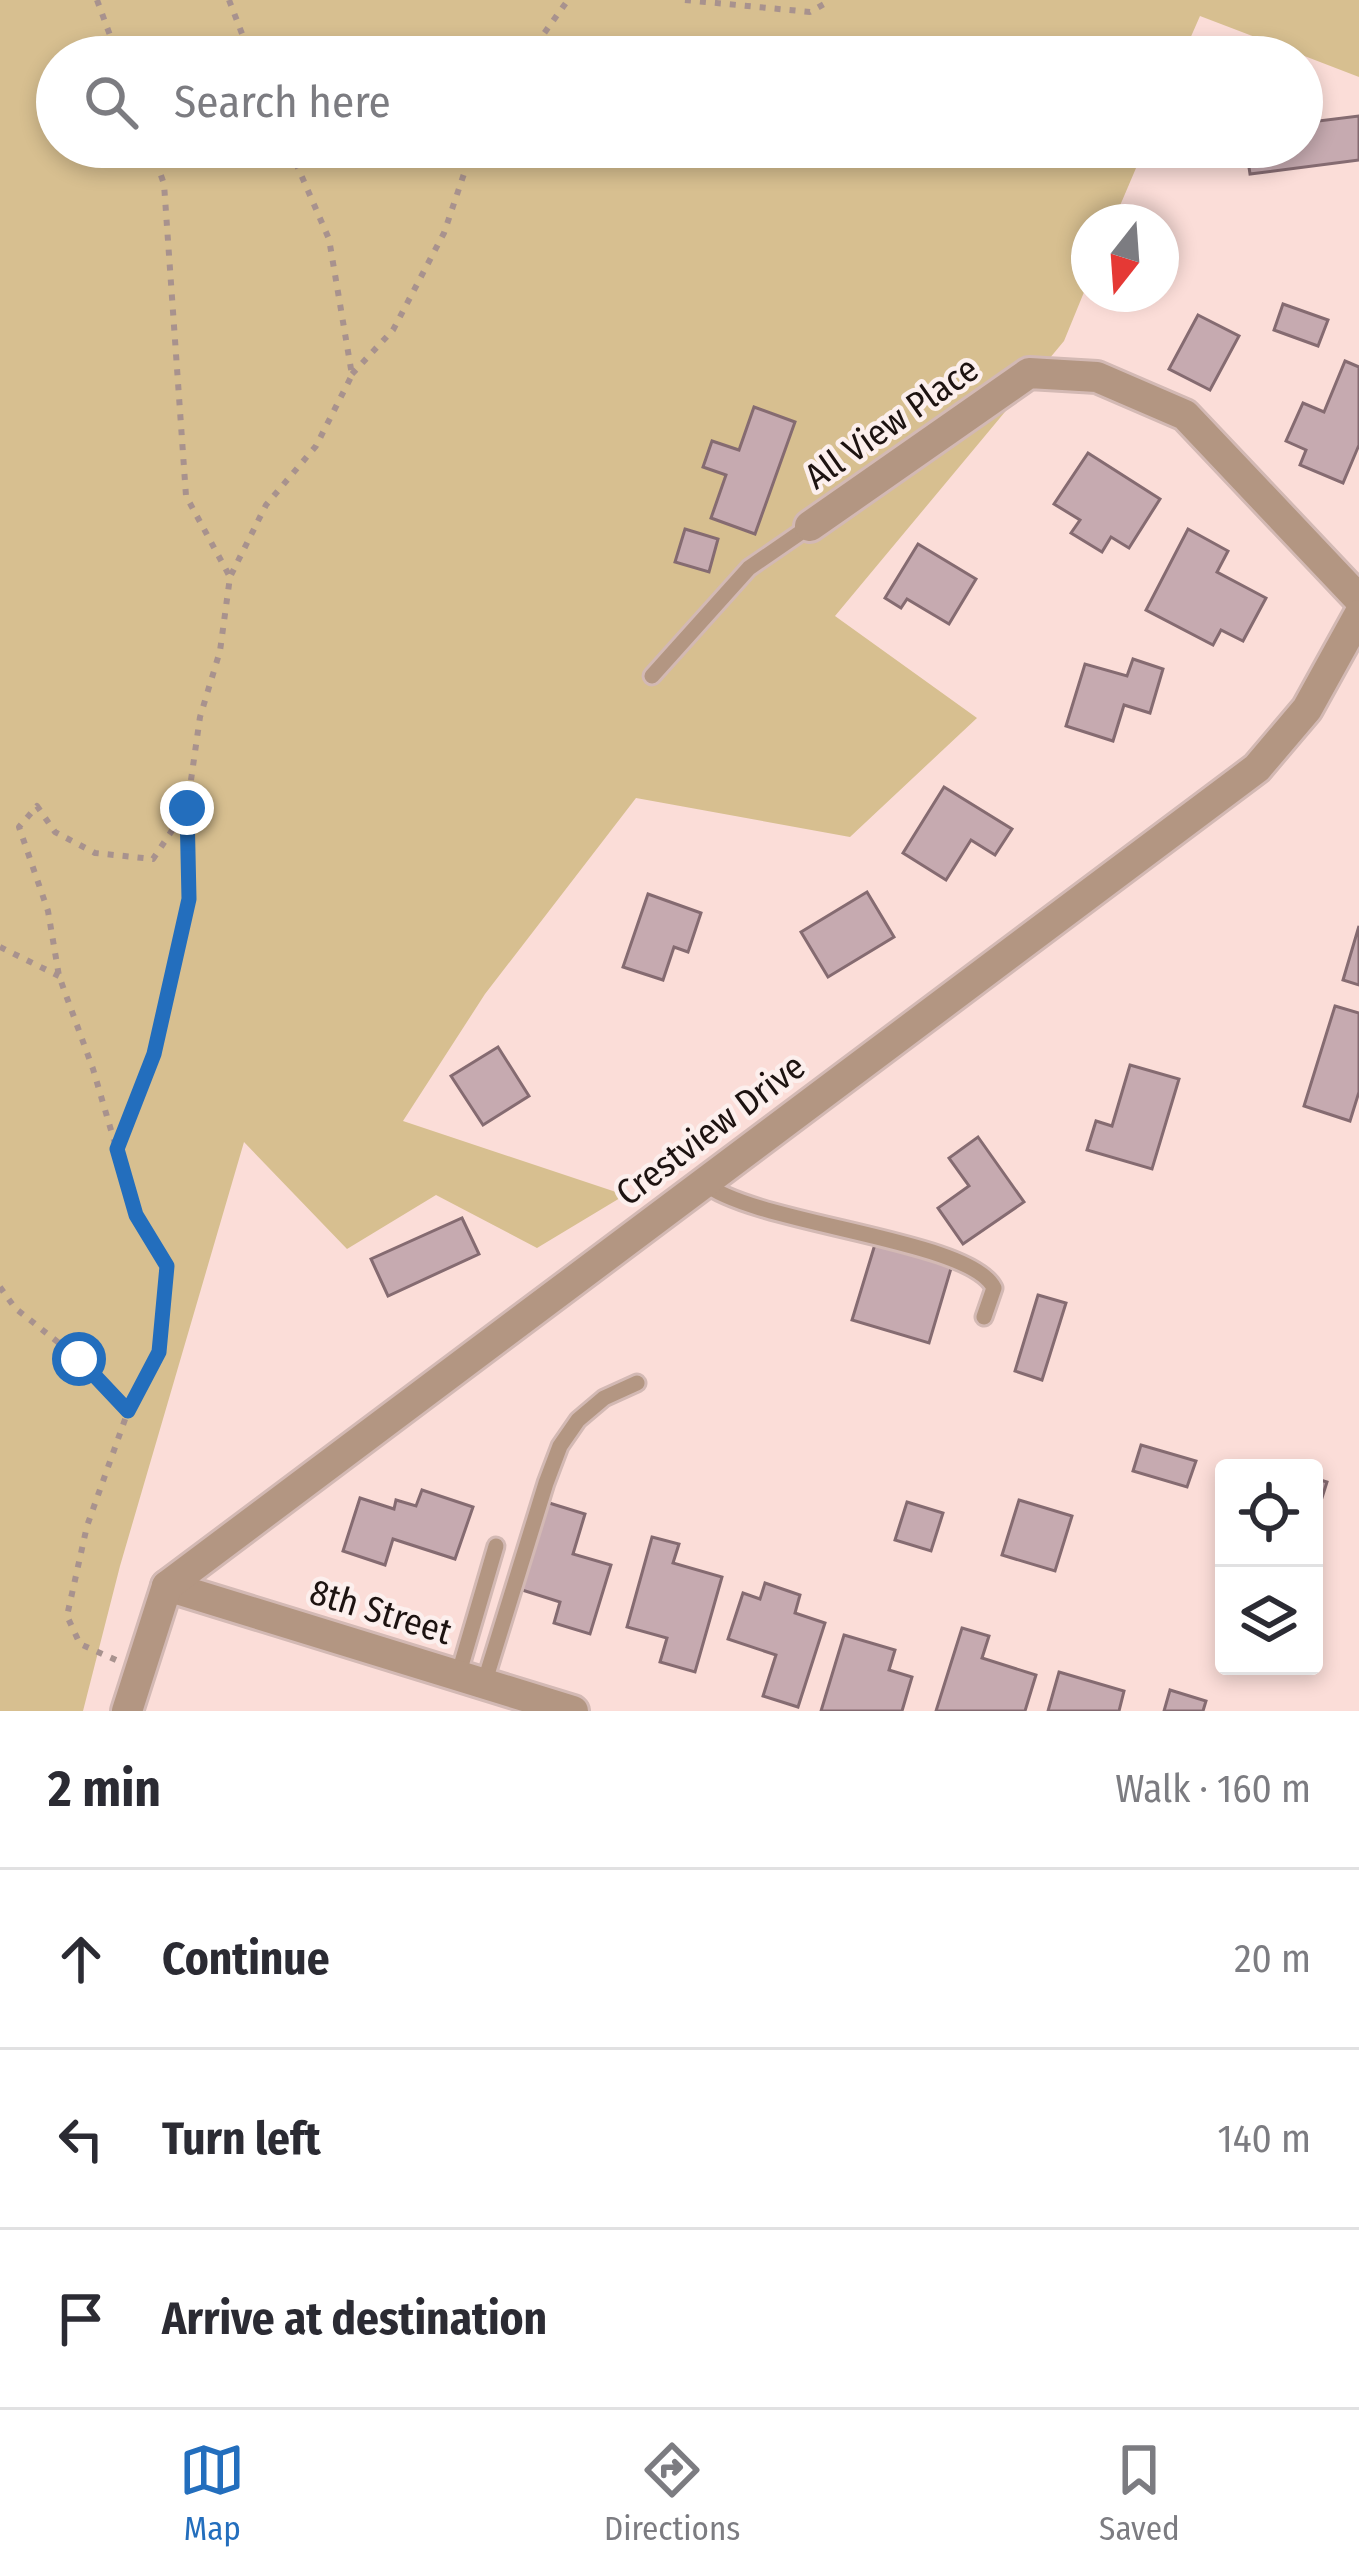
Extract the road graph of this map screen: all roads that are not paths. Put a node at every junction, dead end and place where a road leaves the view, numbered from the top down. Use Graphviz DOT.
graph roads {
  1 [pos="809,526"];
  2 [pos="1359,599"];
  3 [pos="1359,615"];
  4 [pos="652,676"];
  5 [pos="704,1183"];
  6 [pos="984,1317"];
  7 [pos="637,1383"];
  8 [pos="496,1546"];
  9 [pos="167,1586"];
  10 [pos="471,1680"];
  11 [pos="127,1711"];
  12 [pos="573,1711"];
  1 -- 2 [label="street, All View Place"];
  1 -- 4 [label="lane"];
  3 -- 5 [label="street, Crestview Drive"];
  5 -- 6 [label="lane"];
  5 -- 9 [label="street, Crestview Drive"];
  7 -- 10 [label="lane"];
  8 -- 10 [label="lane"];
  9 -- 10 [label="street, 8th Street"];
  9 -- 11 [label="street"];
  10 -- 12 [label="street, 8th Street"];
}
